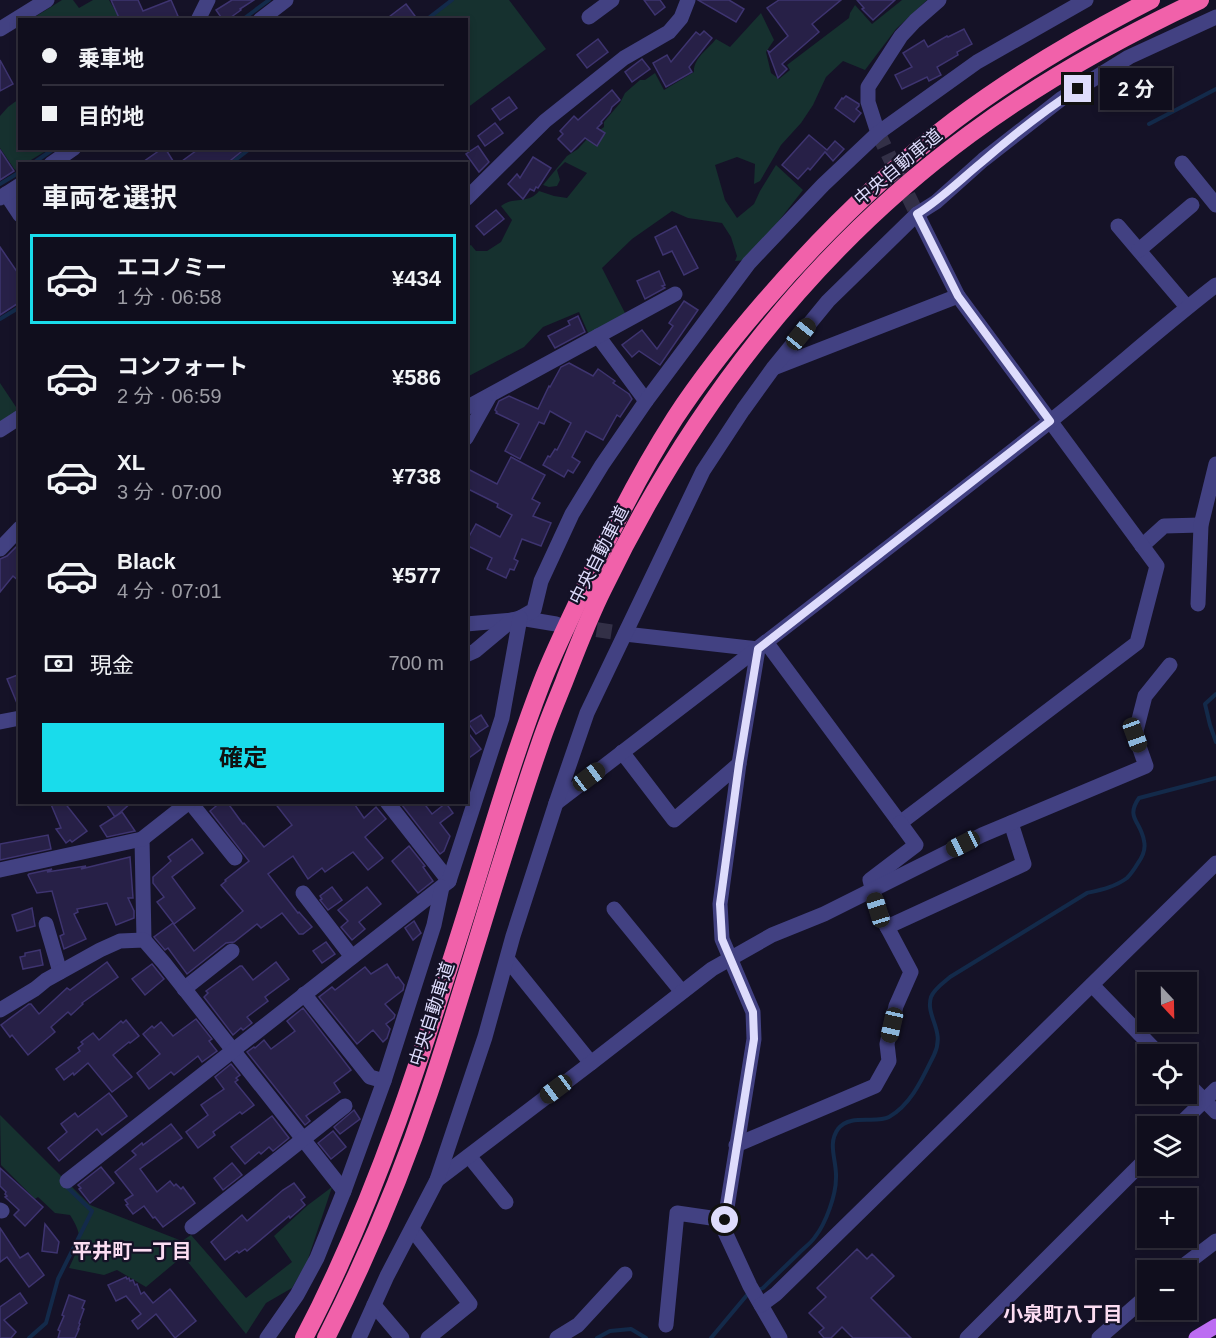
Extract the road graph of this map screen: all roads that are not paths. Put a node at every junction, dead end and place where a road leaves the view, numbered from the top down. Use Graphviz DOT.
graph roads {
  1 [pos="47,0"];
  2 [pos="208,0"];
  3 [pos="286,0"];
  4 [pos="612,0"];
  5 [pos="688,0"];
  6 [pos="939,0"];
  7 [pos="1086,0"];
  8 [pos="1151,0"];
  9 [pos="1200,0"];
  10 [pos="590,17"];
  11 [pos="1216,17"];
  12 [pos="199,18"];
  13 [pos="263,18"];
  14 [pos="0,29"];
  15 [pos="878,133"];
  16 [pos="71,150"];
  17 [pos="54,162"];
  18 [pos="1182,163"];
  19 [pos="18,186"];
  20 [pos="3,196"];
  21 [pos="468,197"];
  22 [pos="1192,205"];
  23 [pos="1216,205"];
  24 [pos="18,213"];
  25 [pos="917,214"];
  26 [pos="1118,226"];
  27 [pos="1139,250"];
  28 [pos="1212,292"];
  29 [pos="675,294"];
  30 [pos="958,296"];
  31 [pos="1187,307"];
  32 [pos="598,336"];
  33 [pos="774,367"];
  34 [pos="489,396"];
  35 [pos="646,401"];
  36 [pos="468,407"];
  37 [pos="18,418"];
  38 [pos="1050,421"];
  39 [pos="0,430"];
  40 [pos="468,434"];
  41 [pos="1216,464"];
  42 [pos="1201,525"];
  43 [pos="18,530"];
  44 [pos="1142,546"];
  45 [pos="0,549"];
  46 [pos="1198,604"];
  47 [pos="516,619"];
  48 [pos="468,624"];
  49 [pos="556,624"];
  50 [pos="625,634"];
  51 [pos="762,645"];
  52 [pos="468,654"];
  53 [pos="1170,665"];
  54 [pos="18,718"];
  55 [pos="0,722"];
  56 [pos="622,752"];
  57 [pos="739,764"];
  58 [pos="556,802"];
  59 [pos="186,804"];
  60 [pos="191,804"];
  61 [pos="388,804"];
  62 [pos="900,823"];
  63 [pos="1011,823"];
  64 [pos="142,839"];
  65 [pos="235,858"];
  66 [pos="1216,863"];
  67 [pos="0,870"];
  68 [pos="446,884"];
  69 [pos="872,890"];
  70 [pos="303,893"];
  71 [pos="614,909"];
  72 [pos="46,924"];
  73 [pos="887,927"];
  74 [pos="144,940"];
  75 [pos="232,951"];
  76 [pos="352,957"];
  77 [pos="731,959"];
  78 [pos="508,960"];
  79 [pos="60,972"];
  80 [pos="1092,986"];
  81 [pos="184,989"];
  82 [pos="682,992"];
  83 [pos="304,994"];
  84 [pos="0,1010"];
  85 [pos="1149,1044"];
  86 [pos="232,1050"];
  87 [pos="591,1063"];
  88 [pos="384,1081"];
  89 [pos="1216,1089"];
  90 [pos="1197,1093"];
  91 [pos="1204,1100"];
  92 [pos="345,1106"];
  93 [pos="1216,1112"];
  94 [pos="1188,1116"];
  95 [pos="303,1139"];
  96 [pos="736,1145"];
  97 [pos="469,1156"];
  98 [pos="1137,1168"];
  99 [pos="437,1180"];
  100 [pos="67,1181"];
  101 [pos="344,1191"];
  102 [pos="506,1202"];
  103 [pos="725,1220"];
  104 [pos="192,1227"];
  105 [pos="412,1229"];
  106 [pos="1216,1241"];
  107 [pos="1191,1260"];
  108 [pos="625,1274"];
  109 [pos="756,1297"];
  110 [pos="374,1305"];
  111 [pos="1137,1305"];
  112 [pos="666,1325"];
  113 [pos="1216,1326"];
  114 [pos="267,1338"];
  115 [pos="304,1338"];
  116 [pos="326,1338"];
  117 [pos="359,1338"];
  118 [pos="402,1338"];
  119 [pos="428,1338"];
  120 [pos="557,1338"];
  121 [pos="780,1338"];
  122 [pos="967,1338"];
  123 [pos="1099,1338"];
  124 [pos="1197,1338"];
  1 -- 14 [label="street"];
  2 -- 12 [label="street"];
  3 -- 13 [label="street"];
  4 -- 10 [label="street"];
  5 -- 21 [label="street"];
  6 -- 15 [label="street"];
  7 -- 15 [label="street"];
  8 -- 115 [label="highway, 中央自動車道"];
  9 -- 116 [label="highway, 中央自動車道"];
  11 -- 25 [label="street"];
  15 -- 35 [label="street"];
  16 -- 17 [label="street"];
  18 -- 23 [label="street"];
  19 -- 20 [label="street"];
  20 -- 24 [label="street"];
  22 -- 27 [label="street"];
  25 -- 30 [label="street"];
  25 -- 33 [label="street"];
  26 -- 27 [label="street"];
  27 -- 31 [label="street"];
  28 -- 31 [label="street"];
  29 -- 32 [label="street"];
  30 -- 33 [label="street"];
  30 -- 38 [label="street"];
  31 -- 38 [label="street"];
  32 -- 34 [label="street"];
  32 -- 35 [label="street"];
  33 -- 50 [label="street"];
  34 -- 36 [label="street"];
  34 -- 40 [label="street"];
  35 -- 47 [label="street"];
  37 -- 39 [label="street"];
  38 -- 44 [label="street"];
  38 -- 51 [label="street"];
  41 -- 42 [label="street"];
  42 -- 44 [label="street"];
  42 -- 46 [label="street"];
  43 -- 45 [label="street"];
  44 -- 62 [label="street"];
  47 -- 48 [label="street"];
  47 -- 49 [label="street"];
  47 -- 52 [label="street"];
  47 -- 68 [label="street"];
  50 -- 51 [label="street"];
  50 -- 58 [label="street"];
  51 -- 56 [label="street"];
  51 -- 57 [label="street"];
  51 -- 62 [label="street"];
  53 -- 63 [label="street"];
  54 -- 55 [label="street"];
  56 -- 57 [label="street"];
  56 -- 58 [label="street"];
  57 -- 77 [label="street"];
  58 -- 78 [label="street"];
  59 -- 64 [label="street"];
  60 -- 65 [label="street"];
  61 -- 68 [label="street"];
  62 -- 69 [label="street"];
  63 -- 69 [label="street"];
  63 -- 73 [label="street"];
  64 -- 67 [label="street"];
  64 -- 74 [label="street"];
  66 -- 80 [label="street"];
  68 -- 76 [label="street"];
  68 -- 88 [label="street"];
  69 -- 73 [label="street"];
  69 -- 77 [label="street"];
  70 -- 76 [label="street"];
  71 -- 82 [label="street"];
  72 -- 79 [label="street"];
  73 -- 96 [label="street"];
  74 -- 79 [label="street"];
  74 -- 81 [label="street"];
  75 -- 81 [label="street"];
  76 -- 83 [label="street"];
  77 -- 82 [label="street"];
  77 -- 96 [label="street"];
  78 -- 87 [label="street"];
  78 -- 99 [label="street"];
  79 -- 84 [label="street"];
  80 -- 85 [label="street"];
  80 -- 109 [label="street"];
  81 -- 86 [label="street"];
  82 -- 87 [label="street"];
  83 -- 86 [label="street"];
  83 -- 88 [label="street"];
  86 -- 95 [label="street"];
  86 -- 100 [label="street"];
  87 -- 97 [label="street"];
  88 -- 101 [label="street"];
  89 -- 91 [label="street"];
  90 -- 91 [label="street"];
  91 -- 93 [label="street"];
  91 -- 94 [label="street"];
  92 -- 95 [label="street"];
  95 -- 101 [label="street"];
  95 -- 104 [label="street"];
  96 -- 103 [label="street"];
  97 -- 99 [label="street"];
  97 -- 102 [label="street"];
  98 -- 122 [label="street"];
  99 -- 105 [label="street"];
  101 -- 114 [label="street"];
  103 -- 109 [label="street"];
  103 -- 112 [label="street"];
  105 -- 110 [label="street"];
  105 -- 119 [label="street"];
  106 -- 107 [label="street"];
  108 -- 120 [label="street"];
  109 -- 121 [label="street"];
  110 -- 117 [label="street"];
  110 -- 118 [label="street"];
  111 -- 123 [label="street"];
  113 -- 124 [label="main road"];
}
